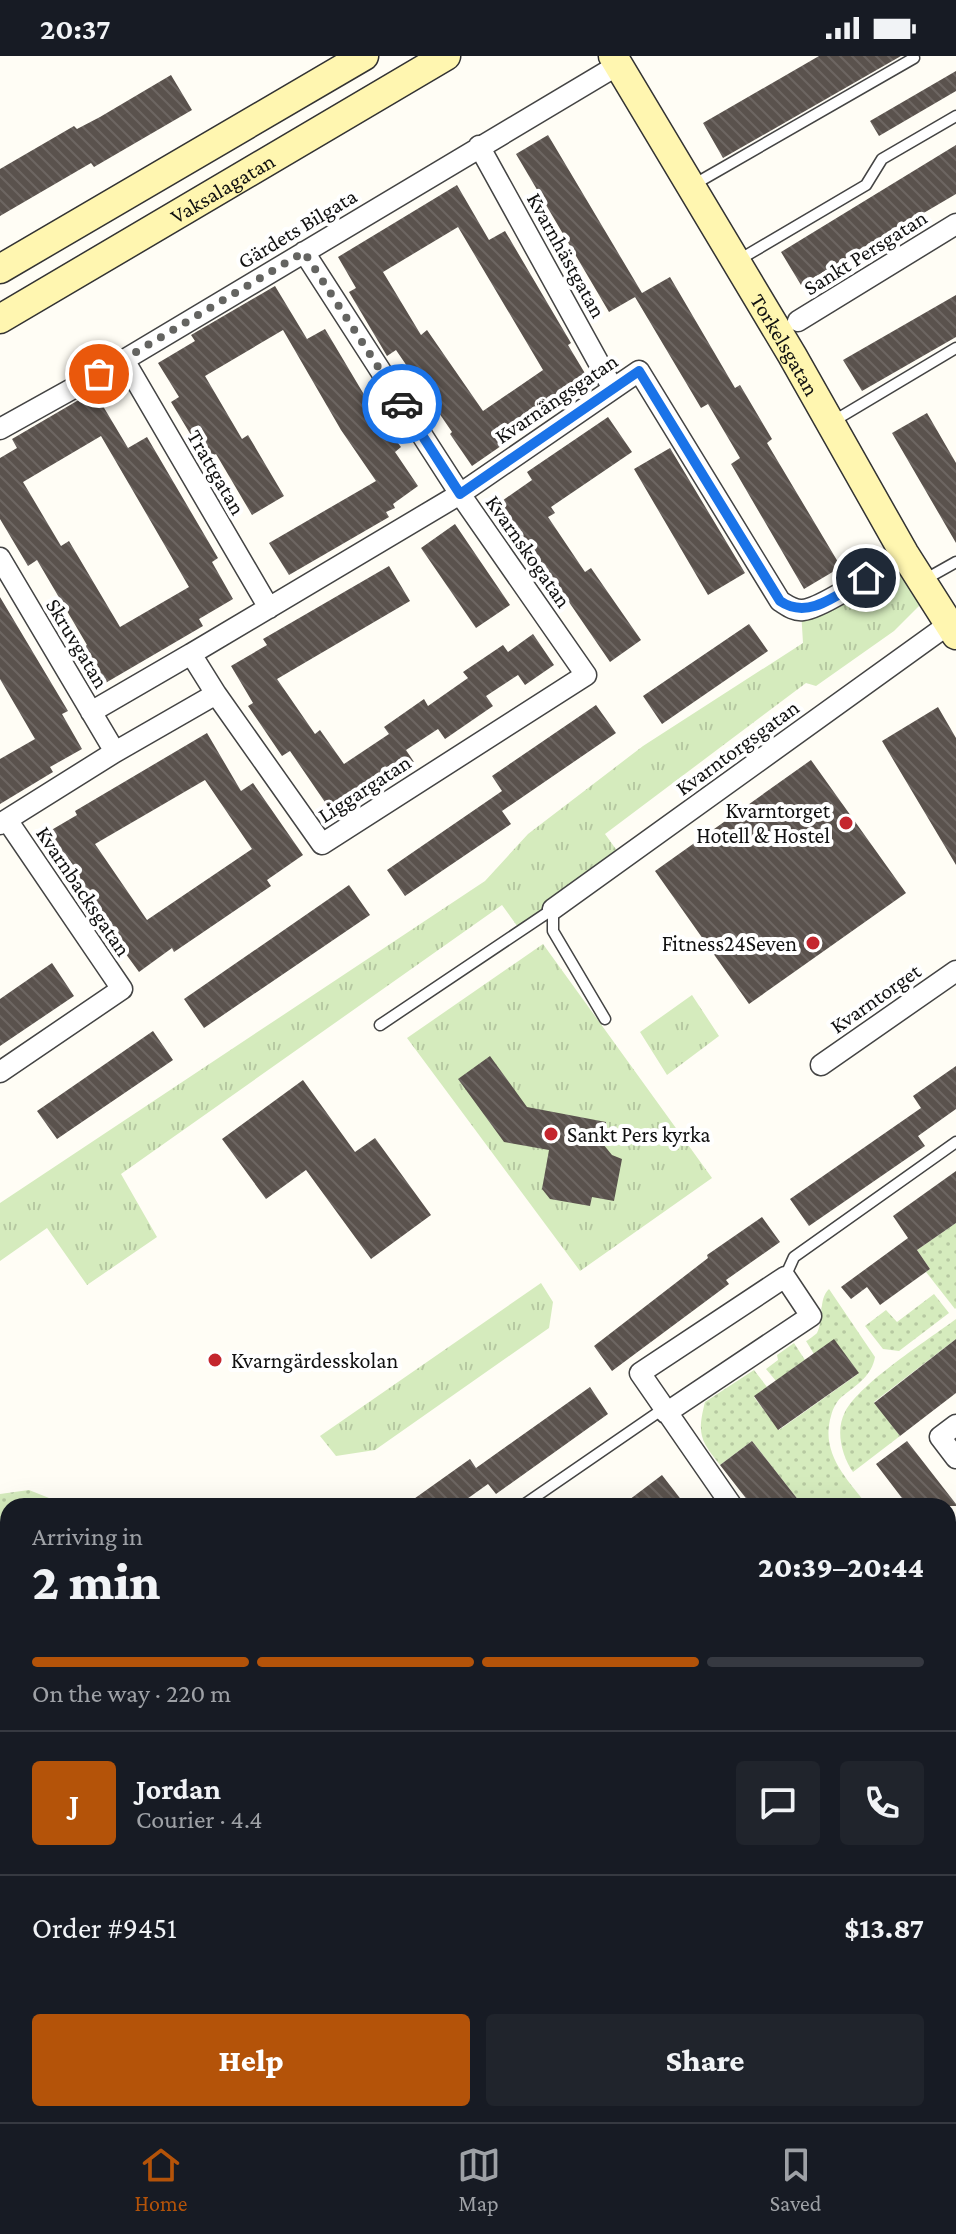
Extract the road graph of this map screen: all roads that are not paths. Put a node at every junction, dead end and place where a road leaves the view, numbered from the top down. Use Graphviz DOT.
graph roads {
  1 [pos="364,56"];
  2 [pos="446,56"];
  3 [pos="914,58"];
  4 [pos="615,60"];
  5 [pos="956,116"];
  6 [pos="479,146"];
  7 [pos="691,186"];
  8 [pos="956,224"];
  9 [pos="304,252"];
  10 [pos="737,262"];
  11 [pos="0,269"];
  12 [pos="0,319"];
  13 [pos="798,321"];
  14 [pos="956,348"];
  15 [pos="124,360"];
  16 [pos="612,387"];
  17 [pos="830,423"];
  18 [pos="0,429"];
  19 [pos="460,494"];
  20 [pos="904,553"];
  21 [pos="0,558"];
  22 [pos="956,562"];
  23 [pos="922,581"];
  24 [pos="269,608"];
  25 [pos="953,629"];
  26 [pos="191,654"];
  27 [pos="586,675"];
  28 [pos="216,694"];
  29 [pos="91,712"];
  30 [pos="115,752"];
  31 [pos="3,822"];
  32 [pos="553,909"];
  33 [pos="956,971"];
  34 [pos="605,1019"];
  35 [pos="380,1025"];
  36 [pos="821,1065"];
  37 [pos="0,1072"];
  38 [pos="956,1142"];
  39 [pos="785,1277"];
  40 [pos="665,1411"];
  41 [pos="956,1425"];
  42 [pos="956,1458"];
  43 [pos="534,1498"];
  44 [pos="726,1498"];
  1 -- 11 [label="main road, Vaksalagatan"];
  2 -- 12 [label="main road, Vaksalagatan"];
  3 -- 7 [label="lane"];
  4 -- 6 [label="street, Gärdets Bilgata"];
  4 -- 7 [label="main road, Torkelsgatan"];
  5 -- 10 [label="lane"];
  6 -- 9 [label="street, Gärdets Bilgata"];
  6 -- 16 [label="street, Kvarnhästgatan"];
  7 -- 10 [label="main road, Torkelsgatan"];
  8 -- 13 [label="street, Sankt Persgatan"];
  9 -- 15 [label="street, Gärdets Bilgata"];
  9 -- 19 [label="street, Kvarnskogatan"];
  10 -- 17 [label="main road, Torkelsgatan"];
  14 -- 17 [label="lane"];
  15 -- 18 [label="street, Gärdets Bilgata"];
  15 -- 24 [label="street, Trattgatan"];
  16 -- 19 [label="street, Kvarnängsgatan"];
  16 -- 20 [label="street, Kvarnängsgatan"];
  17 -- 20 [label="main road, Torkelsgatan"];
  19 -- 24 [label="street, Kvarnängsgatan"];
  19 -- 27 [label="street, Kvarnskogatan"];
  20 -- 23 [label="main road, Torkelsgatan"];
  21 -- 29 [label="street, Skruvgatan"];
  22 -- 23 [label="lane"];
  23 -- 25 [label="main road, Torkelsgatan"];
  24 -- 26 [label="street, Kvarnängsgatan"];
  25 -- 32 [label="street, Kvarntorgsgatan"];
  26 -- 28 [label="street"];
  26 -- 29 [label="street, Kvarnängsgatan"];
  27 -- 28 [label="street, Liggargatan"];
  28 -- 30 [label="street"];
  29 -- 30 [label="street, Skruvgatan"];
  30 -- 31 [label="street"];
  31 -- 37 [label="street, Kvarnbacksgatan"];
  32 -- 34 [label="lane"];
  32 -- 35 [label="lane"];
  33 -- 36 [label="street, Kvarntorget"];
  38 -- 39 [label="lane"];
  39 -- 40 [label="street"];
  39 -- 40 [label="street"];
  40 -- 43 [label="lane"];
  40 -- 44 [label="street"];
  41 -- 42 [label="street"];
}
